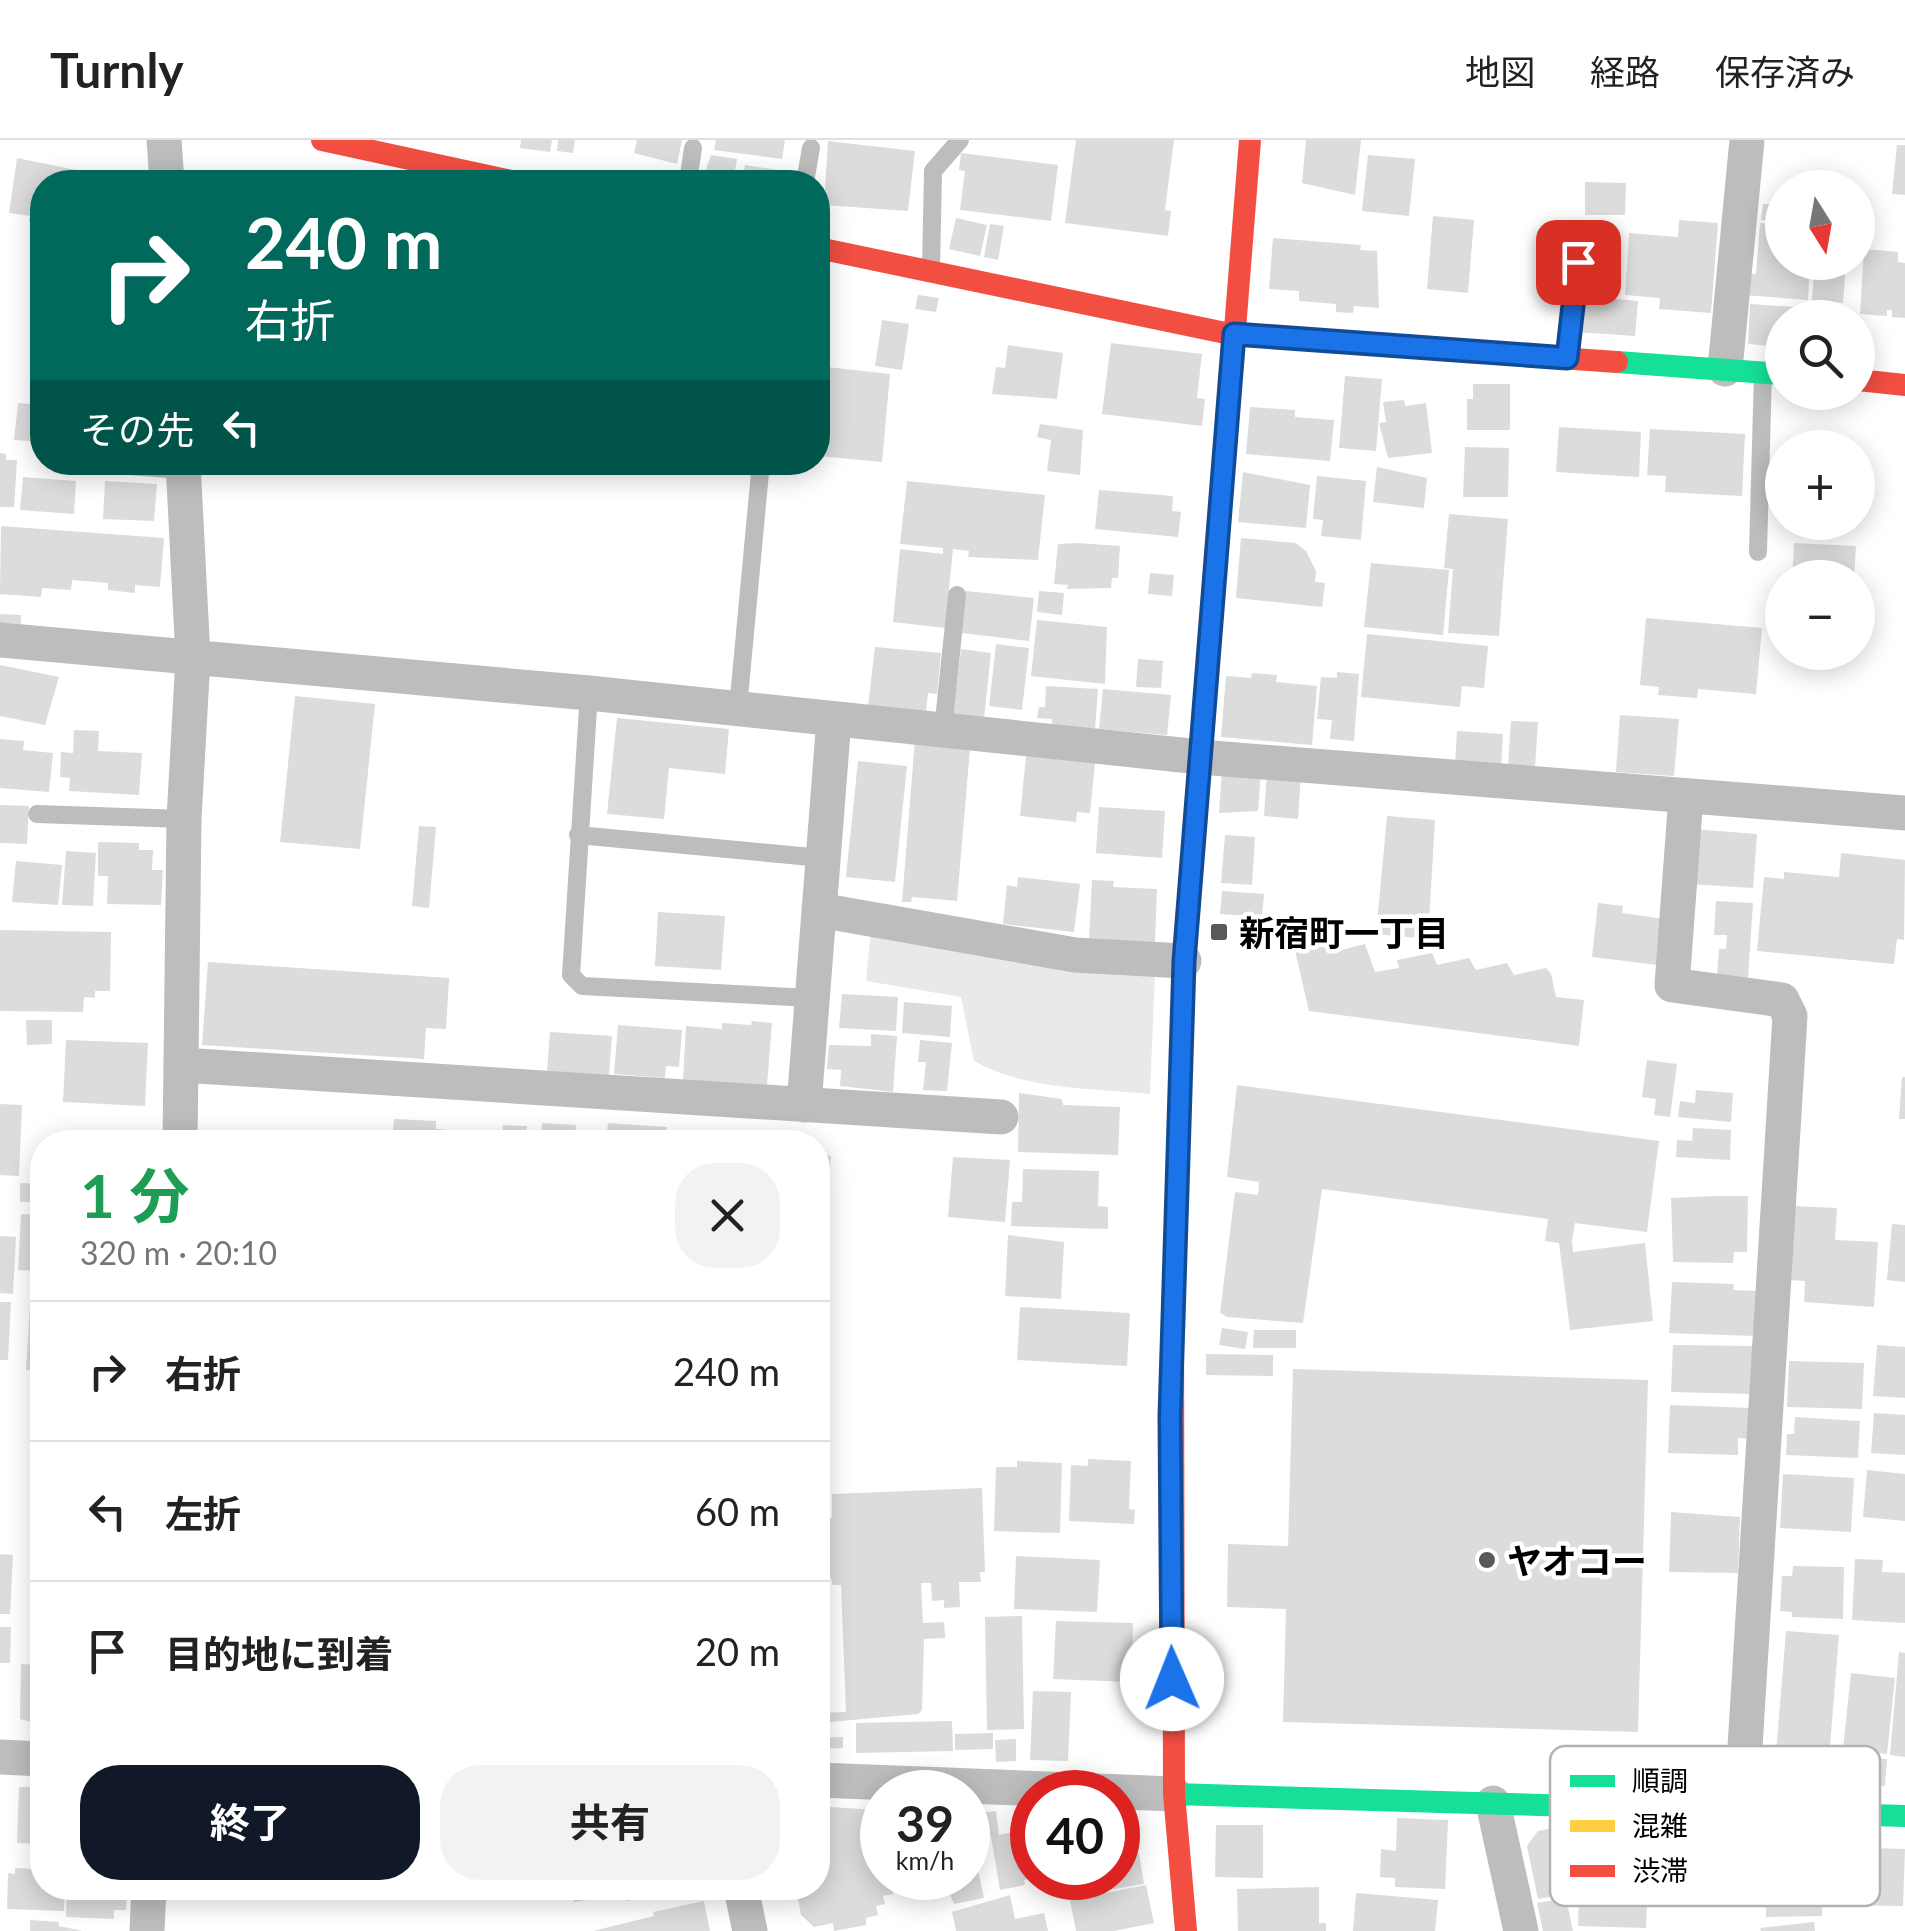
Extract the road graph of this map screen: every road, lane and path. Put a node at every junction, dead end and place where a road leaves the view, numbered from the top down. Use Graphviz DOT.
graph roads {
  1 [pos="164,140"];
  2 [pos="322,140"];
  3 [pos="960,140"];
  4 [pos="1250,140"];
  5 [pos="1747,140"];
  6 [pos="694,148"];
  7 [pos="811,148"];
  8 [pos="166,170"];
  9 [pos="461,170"];
  10 [pos="690,170"];
  11 [pos="807,170"];
  12 [pos="1582,230"];
  13 [pos="830,250"];
  14 [pos="931,271"];
  15 [pos="1234,334"];
  16 [pos="1567,358"];
  17 [pos="1725,369"];
  18 [pos="1765,372"];
  19 [pos="1875,382"];
  20 [pos="1905,385"];
  21 [pos="1770,410"];
  22 [pos="184,475"];
  23 [pos="760,475"];
  24 [pos="1758,552"];
  25 [pos="956,595"];
  26 [pos="0,640"];
  27 [pos="194,658"];
  28 [pos="590,693"];
  29 [pos="738,708"];
  30 [pos="834,719"];
  31 [pos="943,730"];
  32 [pos="1200,757"];
  33 [pos="1686,796"];
  34 [pos="1905,813"];
  35 [pos="38,814"];
  36 [pos="184,819"];
  37 [pos="578,834"];
  38 [pos="822,858"];
  39 [pos="819,910"];
  40 [pos="1184,961"];
  41 [pos="812,998"];
  42 [pos="182,1065"];
  43 [pos="804,1105"];
  44 [pos="1000,1117"];
  45 [pos="180,1130"];
  46 [pos="1746,1746"];
  47 [pos="0,1757"];
  48 [pos="30,1758"];
  49 [pos="830,1780"];
  50 [pos="1174,1794"];
  51 [pos="1493,1802"];
  52 [pos="1550,1804"];
  53 [pos="1880,1815"];
  54 [pos="1905,1816"];
  55 [pos="148,1900"];
  56 [pos="744,1900"];
  57 [pos="147,1931"];
  58 [pos="750,1931"];
  59 [pos="1186,1931"];
  60 [pos="1521,1931"];
  1 -- 8 [label="street"];
  2 -- 9 [label="street"];
  3 -- 14 [label="lane"];
  4 -- 15 [label="street"];
  5 -- 17 [label="street"];
  6 -- 10 [label="lane"];
  7 -- 11 [label="lane"];
  12 -- 16 [label="lane"];
  13 -- 14 [label="street"];
  14 -- 15 [label="street"];
  15 -- 16 [label="street"];
  15 -- 32 [label="street"];
  16 -- 17 [label="street"];
  17 -- 18 [label="street"];
  19 -- 20 [label="street"];
  21 -- 24 [label="lane"];
  22 -- 27 [label="street"];
  23 -- 29 [label="lane"];
  25 -- 31 [label="lane"];
  26 -- 27 [label="street"];
  27 -- 28 [label="street"];
  27 -- 36 [label="street"];
  28 -- 29 [label="street"];
  28 -- 37 [label="lane"];
  29 -- 30 [label="street"];
  30 -- 31 [label="street"];
  30 -- 38 [label="street"];
  31 -- 32 [label="street"];
  32 -- 33 [label="street"];
  32 -- 40 [label="street"];
  33 -- 34 [label="street"];
  33 -- 46 [label="street"];
  35 -- 36 [label="lane"];
  36 -- 42 [label="street"];
  37 -- 38 [label="lane"];
  37 -- 41 [label="lane"];
  38 -- 39 [label="street"];
  39 -- 40 [label="street"];
  39 -- 41 [label="street"];
  40 -- 50 [label="street"];
  41 -- 43 [label="street"];
  42 -- 43 [label="street"];
  42 -- 45 [label="street"];
  43 -- 44 [label="street"];
  47 -- 48 [label="street"];
  49 -- 50 [label="street"];
  50 -- 51 [label="street"];
  50 -- 59 [label="street"];
  51 -- 52 [label="street"];
  51 -- 60 [label="street"];
  53 -- 54 [label="street"];
  55 -- 57 [label="street"];
  56 -- 58 [label="street"];
}
